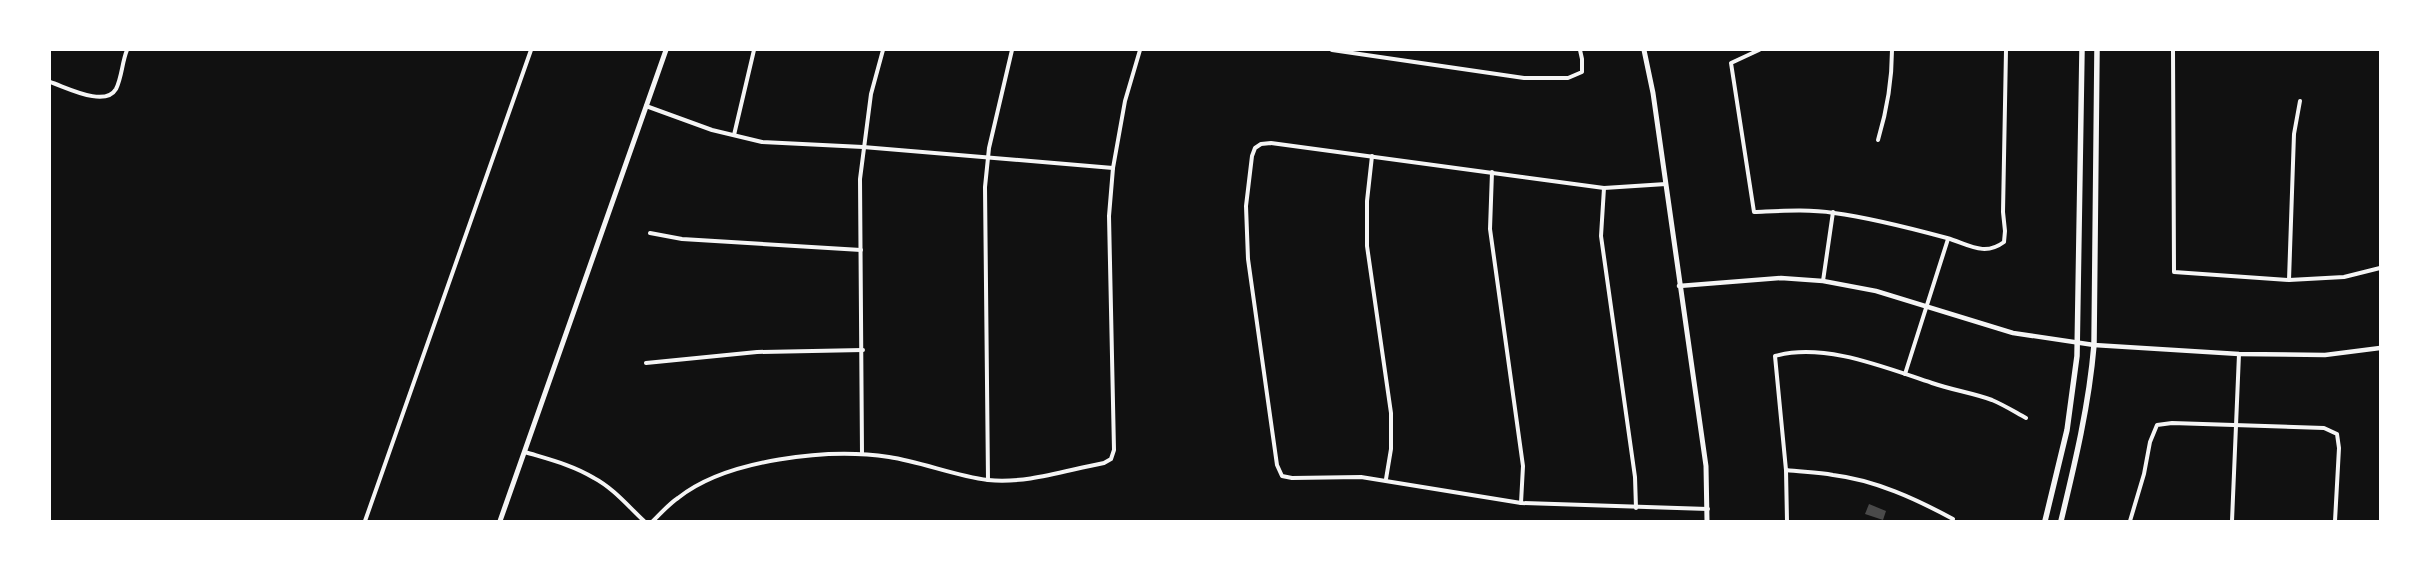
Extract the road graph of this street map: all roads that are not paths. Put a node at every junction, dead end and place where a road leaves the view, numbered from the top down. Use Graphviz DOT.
graph roads {
  1 [pos="127,50"];
  2 [pos="531,50"];
  3 [pos="666,50"];
  4 [pos="754,50"];
  5 [pos="883,50"];
  6 [pos="1012,50"];
  7 [pos="1140,50"];
  8 [pos="1332,50"];
  9 [pos="1580,50"];
  10 [pos="1644,50"];
  11 [pos="1759,50"];
  12 [pos="1892,50"];
  13 [pos="2006,50"];
  14 [pos="2082,50"];
  15 [pos="2097,50"];
  16 [pos="2173,50"];
  17 [pos="50,82"];
  18 [pos="2300,101"];
  19 [pos="646,106"];
  20 [pos="734,135"];
  21 [pos="1878,140"];
  22 [pos="863,147"];
  23 [pos="1372,156"];
  24 [pos="988,159"];
  25 [pos="1113,168"];
  26 [pos="1492,172"];
  27 [pos="1666,184"];
  28 [pos="1604,188"];
  29 [pos="1833,212"];
  30 [pos="650,233"];
  31 [pos="1948,238"];
  32 [pos="861,250"];
  33 [pos="2380,268"];
  34 [pos="2289,280"];
  35 [pos="1823,281"];
  36 [pos="1679,286"];
  37 [pos="1925,306"];
  38 [pos="2078,344"];
  39 [pos="2094,345"];
  40 [pos="2380,348"];
  41 [pos="863,350"];
  42 [pos="2238,354"];
  43 [pos="646,363"];
  44 [pos="1905,374"];
  45 [pos="2026,418"];
  46 [pos="2237,425"];
  47 [pos="525,452"];
  48 [pos="862,454"];
  49 [pos="1786,470"];
  50 [pos="988,480"];
  51 [pos="1386,480"];
  52 [pos="1521,503"];
  53 [pos="1636,508"];
  54 [pos="1708,509"];
  55 [pos="1953,519"];
  56 [pos="365,521"];
  57 [pos="500,521"];
  58 [pos="644,521"];
  59 [pos="653,521"];
  60 [pos="1707,521"];
  61 [pos="1787,521"];
  62 [pos="2045,521"];
  63 [pos="2061,521"];
  64 [pos="2130,521"];
  65 [pos="2232,521"];
  66 [pos="2335,521"];
  1 -- 17 [label="street"];
  2 -- 56 [label="street"];
  3 -- 19 [label="main road"];
  4 -- 20 [label="street"];
  5 -- 22 [label="street"];
  6 -- 24 [label="street"];
  7 -- 25 [label="street"];
  8 -- 9 [label="street"];
  10 -- 27 [label="main road"];
  11 -- 29 [label="street"];
  12 -- 21 [label="street"];
  13 -- 31 [label="street"];
  14 -- 38 [label="main road"];
  15 -- 39 [label="main road"];
  16 -- 34 [label="street"];
  18 -- 34 [label="street"];
  19 -- 20 [label="street"];
  19 -- 47 [label="main road"];
  20 -- 22 [label="street"];
  22 -- 24 [label="street"];
  22 -- 32 [label="street"];
  23 -- 26 [label="street"];
  23 -- 51 [label="street"];
  23 -- 51 [label="street"];
  24 -- 25 [label="street"];
  24 -- 50 [label="street"];
  25 -- 50 [label="street"];
  26 -- 28 [label="street"];
  26 -- 52 [label="street"];
  27 -- 28 [label="street"];
  27 -- 36 [label="main road"];
  28 -- 53 [label="street"];
  29 -- 31 [label="street"];
  29 -- 35 [label="street"];
  30 -- 32 [label="street"];
  31 -- 37 [label="street"];
  32 -- 41 [label="street"];
  33 -- 34 [label="street"];
  35 -- 36 [label="street"];
  35 -- 37 [label="street"];
  36 -- 54 [label="main road"];
  37 -- 38 [label="street"];
  37 -- 44 [label="street"];
  38 -- 39 [label="street"];
  38 -- 62 [label="main road"];
  39 -- 42 [label="street"];
  39 -- 63 [label="main road"];
  40 -- 42 [label="street"];
  41 -- 43 [label="street"];
  41 -- 48 [label="street"];
  42 -- 46 [label="street"];
  44 -- 45 [label="street"];
  44 -- 49 [label="street"];
  46 -- 64 [label="street"];
  46 -- 65 [label="street"];
  46 -- 66 [label="street"];
  47 -- 57 [label="main road"];
  47 -- 58 [label="street"];
  48 -- 50 [label="street"];
  48 -- 59 [label="street"];
  49 -- 55 [label="street"];
  49 -- 61 [label="street"];
  51 -- 52 [label="street"];
  52 -- 53 [label="street"];
  53 -- 54 [label="street"];
  54 -- 60 [label="main road"];
}
